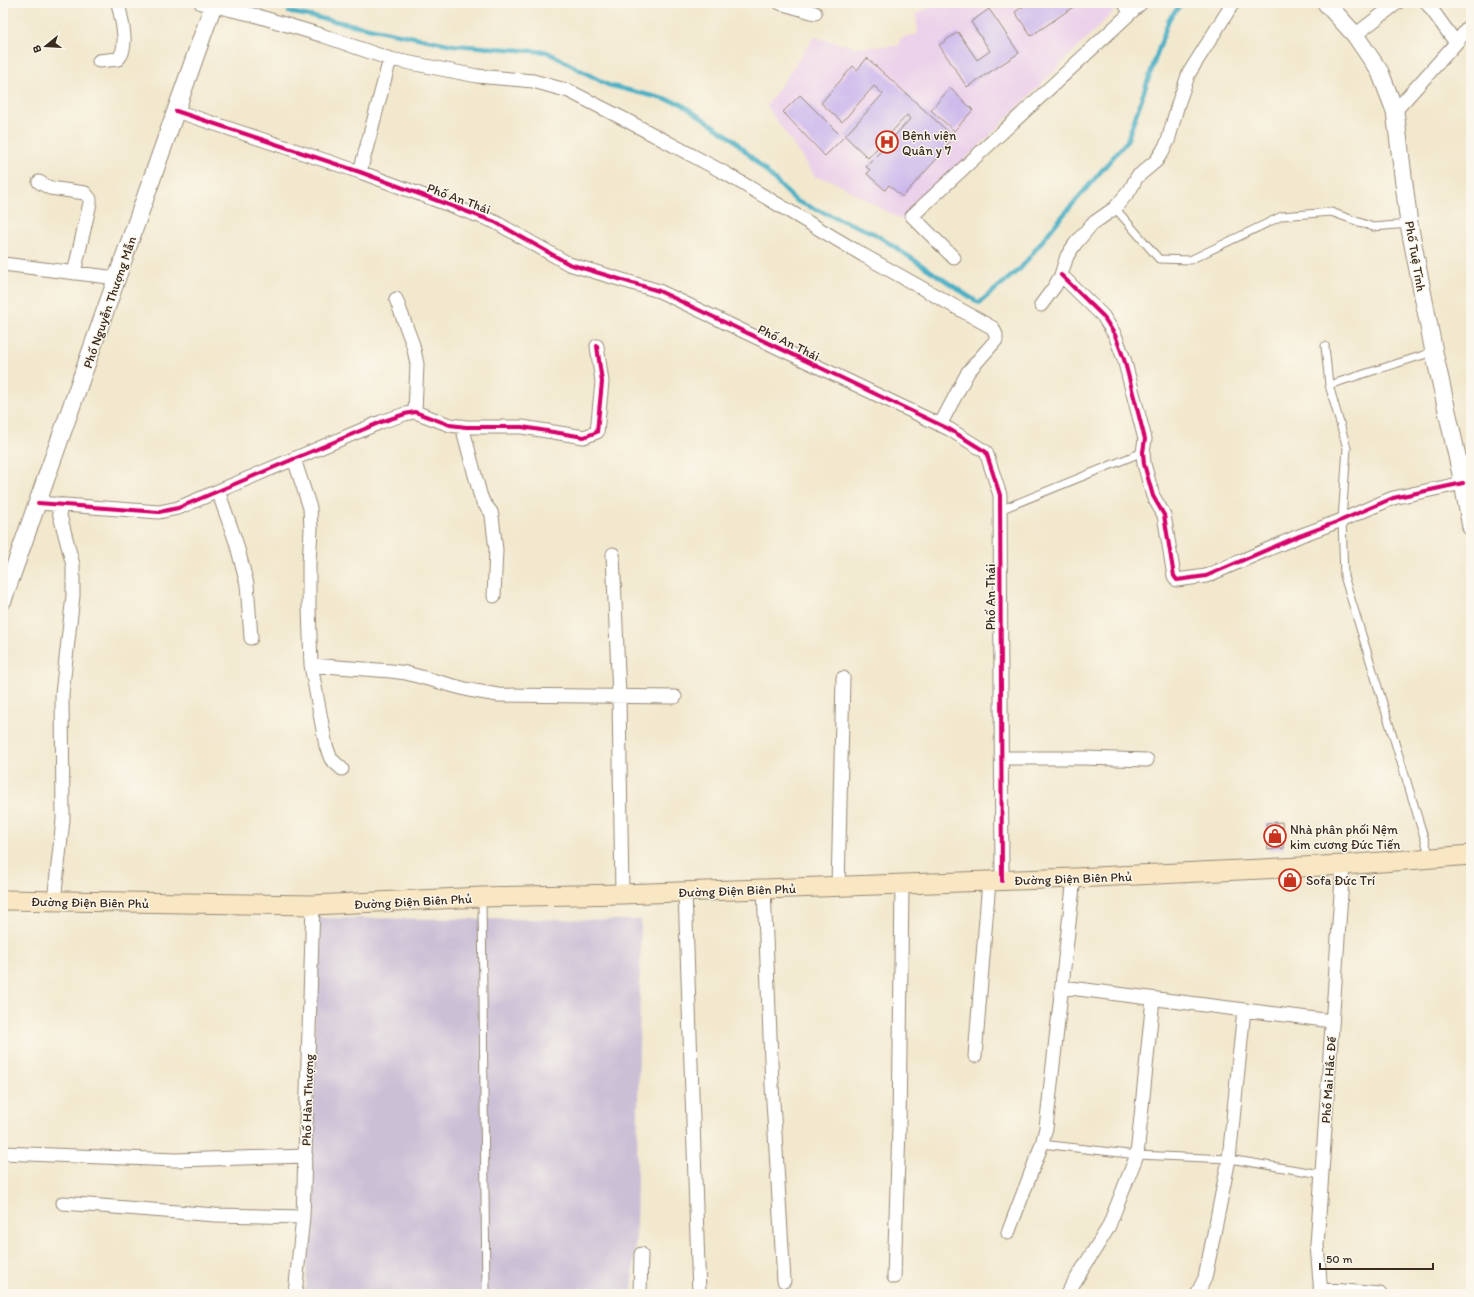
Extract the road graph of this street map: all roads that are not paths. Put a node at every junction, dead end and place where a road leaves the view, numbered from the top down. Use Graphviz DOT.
graph roads {
  1 [pos="118,3"];
  2 [pos="780,3"];
  3 [pos="1121,3"];
  4 [pos="1141,3"];
  5 [pos="1233,3"];
  6 [pos="1326,3"];
  7 [pos="1397,3"];
  8 [pos="1428,3"];
  9 [pos="209,4"];
  10 [pos="815,13"];
  11 [pos="1128,15"];
  12 [pos="1471,24"];
  13 [pos="1355,35"];
  14 [pos="1456,43"];
  15 [pos="390,58"];
  16 [pos="99,61"];
  17 [pos="176,111"];
  18 [pos="1395,111"];
  19 [pos="360,172"];
  20 [pos="39,182"];
  21 [pos="1114,208"];
  22 [pos="1409,224"];
  23 [pos="954,258"];
  24 [pos="3,264"];
  25 [pos="74,273"];
  26 [pos="1061,275"];
  27 [pos="117,278"];
  28 [pos="396,299"];
  29 [pos="1041,305"];
  30 [pos="597,346"];
  31 [pos="1325,346"];
  32 [pos="1434,352"];
  33 [pos="1329,384"];
  34 [pos="415,412"];
  35 [pos="940,425"];
  36 [pos="462,426"];
  37 [pos="1143,452"];
  38 [pos="294,459"];
  39 [pos="1463,483"];
  40 [pos="218,491"];
  41 [pos="38,503"];
  42 [pos="57,504"];
  43 [pos="1000,510"];
  44 [pos="1342,520"];
  45 [pos="1471,527"];
  46 [pos="613,554"];
  47 [pos="494,596"];
  48 [pos="3,600"];
  49 [pos="251,638"];
  50 [pos="311,665"];
  51 [pos="843,678"];
  52 [pos="619,697"];
  53 [pos="675,697"];
  54 [pos="1001,758"];
  55 [pos="1147,760"];
  56 [pos="342,769"];
  57 [pos="1471,855"];
  58 [pos="1431,859"];
  59 [pos="1343,866"];
  60 [pos="1074,878"];
  61 [pos="996,881"];
  62 [pos="902,884"];
  63 [pos="838,887"];
  64 [pos="764,889"];
  65 [pos="685,892"];
  66 [pos="622,894"];
  67 [pos="482,897"];
  68 [pos="3,900"];
  69 [pos="54,901"];
  70 [pos="313,905"];
  71 [pos="1062,987"];
  72 [pos="1153,999"];
  73 [pos="1244,1010"];
  74 [pos="1332,1022"];
  75 [pos="975,1056"];
  76 [pos="1042,1144"];
  77 [pos="3,1154"];
  78 [pos="1137,1155"];
  79 [pos="306,1156"];
  80 [pos="1229,1159"];
  81 [pos="1321,1174"];
  82 [pos="64,1203"];
  83 [pos="304,1217"];
  84 [pos="1008,1233"];
  85 [pos="641,1254"];
  86 [pos="894,1277"];
  87 [pos="784,1281"];
  88 [pos="1321,1292"];
  89 [pos="295,1294"];
  90 [pos="486,1294"];
  91 [pos="640,1294"];
  92 [pos="699,1294"];
  93 [pos="1067,1294"];
  94 [pos="1196,1294"];
  95 [pos="1380,1294"];
  1 -- 16 [label="street"];
  2 -- 10 [label="street"];
  3 -- 11 [label="lane"];
  4 -- 11 [label="street"];
  5 -- 21 [label="street"];
  6 -- 13 [label="street, Phố Tuệ Tĩnh"];
  7 -- 13 [label="street"];
  8 -- 14 [label="street"];
  9 -- 15 [label="street"];
  9 -- 17 [label="street, Phố Nguyễn Thượng Mẫn"];
  11 -- 23 [label="street"];
  12 -- 14 [label="street"];
  13 -- 18 [label="street, Phố Tuệ Tĩnh"];
  14 -- 18 [label="street"];
  15 -- 19 [label="street"];
  15 -- 35 [label="street"];
  17 -- 19 [label="street, Phố An Thái"];
  17 -- 27 [label="street, Phố Nguyễn Thượng Mẫn"];
  18 -- 22 [label="street, Phố Tuệ Tĩnh"];
  19 -- 35 [label="street, Phố An Thái"];
  20 -- 25 [label="street"];
  21 -- 22 [label="lane"];
  21 -- 26 [label="street"];
  22 -- 32 [label="street, Phố Tuệ Tĩnh"];
  24 -- 25 [label="street"];
  25 -- 27 [label="street"];
  26 -- 29 [label="street"];
  26 -- 37 [label="street"];
  27 -- 41 [label="street, Phố Nguyễn Thượng Mẫn"];
  28 -- 34 [label="street"];
  30 -- 36 [label="street"];
  31 -- 33 [label="lane"];
  32 -- 33 [label="lane"];
  32 -- 39 [label="street, Phố Tuệ Tĩnh"];
  33 -- 44 [label="lane"];
  34 -- 36 [label="street"];
  34 -- 38 [label="street"];
  35 -- 43 [label="street, Phố An Thái"];
  36 -- 47 [label="street"];
  37 -- 43 [label="lane"];
  37 -- 44 [label="street"];
  38 -- 40 [label="street"];
  38 -- 50 [label="street"];
  39 -- 44 [label="street"];
  39 -- 45 [label="street, Phố Tuệ Tĩnh"];
  40 -- 42 [label="street"];
  40 -- 49 [label="street"];
  41 -- 42 [label="street"];
  41 -- 48 [label="street, Phố Nguyễn Thượng Mẫn"];
  42 -- 69 [label="street"];
  43 -- 54 [label="street, Phố An Thái"];
  44 -- 58 [label="lane"];
  46 -- 52 [label="street"];
  50 -- 52 [label="street"];
  50 -- 56 [label="street"];
  51 -- 63 [label="street"];
  52 -- 53 [label="street"];
  52 -- 66 [label="street"];
  54 -- 55 [label="street"];
  54 -- 61 [label="street, Phố An Thái"];
  57 -- 58 [label="main road, Đường Điện Biên Phủ"];
  58 -- 59 [label="main road, Đường Điện Biên Phủ"];
  59 -- 60 [label="main road, Đường Điện Biên Phủ"];
  59 -- 74 [label="street, Phố Mai Hắc Đế"];
  60 -- 61 [label="main road, Đường Điện Biên Phủ"];
  60 -- 71 [label="street"];
  61 -- 62 [label="main road, Đường Điện Biên Phủ"];
  61 -- 75 [label="street, Phố An Thái"];
  62 -- 63 [label="main road, Đường Điện Biên Phủ"];
  62 -- 86 [label="street"];
  63 -- 64 [label="main road, Đường Điện Biên Phủ"];
  64 -- 65 [label="main road, Đường Điện Biên Phủ"];
  64 -- 87 [label="street"];
  65 -- 66 [label="main road, Đường Điện Biên Phủ"];
  65 -- 92 [label="street"];
  66 -- 67 [label="main road, Đường Điện Biên Phủ"];
  67 -- 70 [label="main road, Đường Điện Biên Phủ"];
  67 -- 90 [label="lane"];
  68 -- 69 [label="main road, Đường Điện Biên Phủ"];
  69 -- 70 [label="main road, Đường Điện Biên Phủ"];
  70 -- 79 [label="street, Phố Hàn Thượng"];
  71 -- 72 [label="street"];
  71 -- 76 [label="street"];
  72 -- 73 [label="street"];
  72 -- 78 [label="street"];
  73 -- 74 [label="street"];
  73 -- 80 [label="street"];
  74 -- 81 [label="street, Phố Mai Hắc Đế"];
  76 -- 78 [label="lane"];
  76 -- 84 [label="street"];
  77 -- 79 [label="street"];
  78 -- 80 [label="lane"];
  78 -- 93 [label="street"];
  79 -- 83 [label="street, Phố Hàn Thượng"];
  80 -- 81 [label="lane"];
  80 -- 94 [label="street"];
  81 -- 88 [label="street, Phố Mai Hắc Đế"];
  82 -- 83 [label="street"];
  83 -- 89 [label="street, Phố Hàn Thượng"];
  85 -- 91 [label="street"];
  88 -- 95 [label="street"];
}
